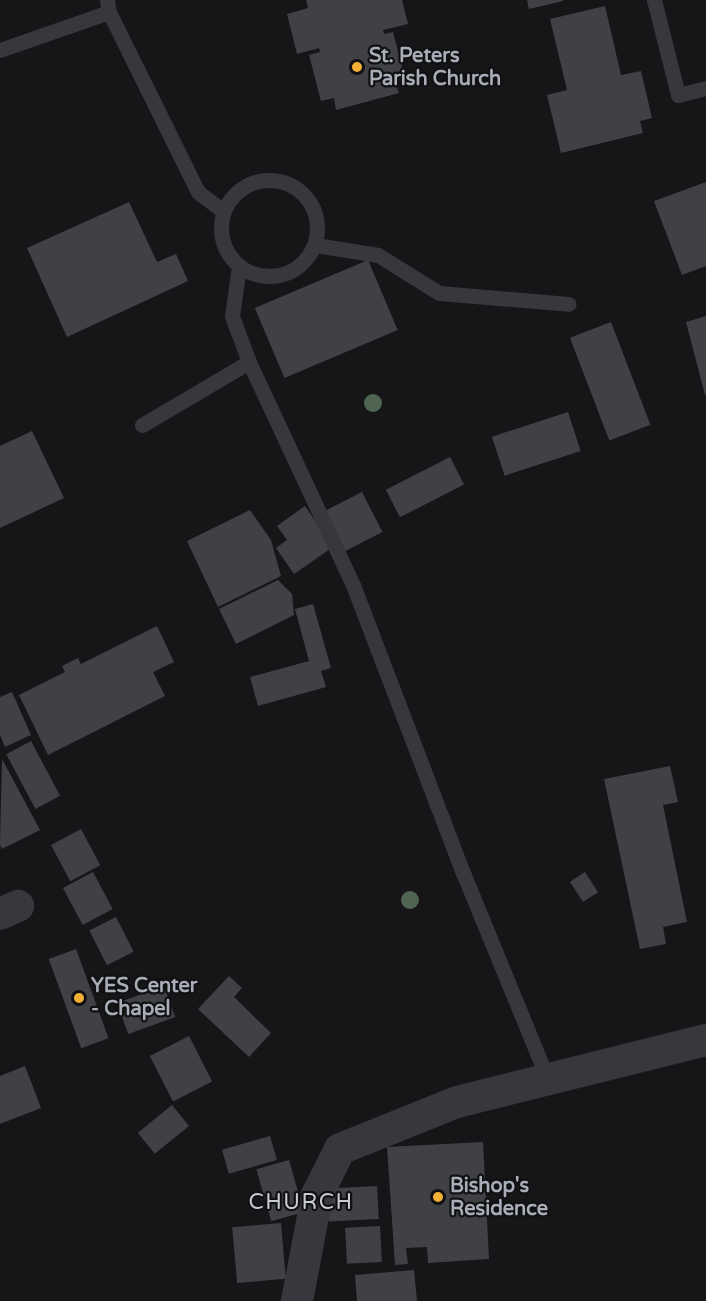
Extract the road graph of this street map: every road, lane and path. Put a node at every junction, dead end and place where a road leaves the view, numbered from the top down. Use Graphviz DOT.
graph roads {
  1 [pos="654,0"];
  2 [pos="108,6"];
  3 [pos="0,50"];
  4 [pos="706,88"];
  5 [pos="224,211"];
  6 [pos="315,245"];
  7 [pos="239,266"];
  8 [pos="569,304"];
  9 [pos="249,362"];
  10 [pos="142,425"];
  11 [pos="706,1040"];
  12 [pos="548,1080"];
  13 [pos="297,1301"];
  1 -- 4 [label="lane"];
  2 -- 3 [label="lane"];
  2 -- 5 [label="lane"];
  5 -- 6 [label="lane"];
  5 -- 7 [label="lane"];
  6 -- 7 [label="lane"];
  6 -- 8 [label="lane"];
  7 -- 9 [label="lane"];
  9 -- 10 [label="lane"];
  9 -- 12 [label="lane"];
  11 -- 12 [label="street"];
  12 -- 13 [label="street"];
}
